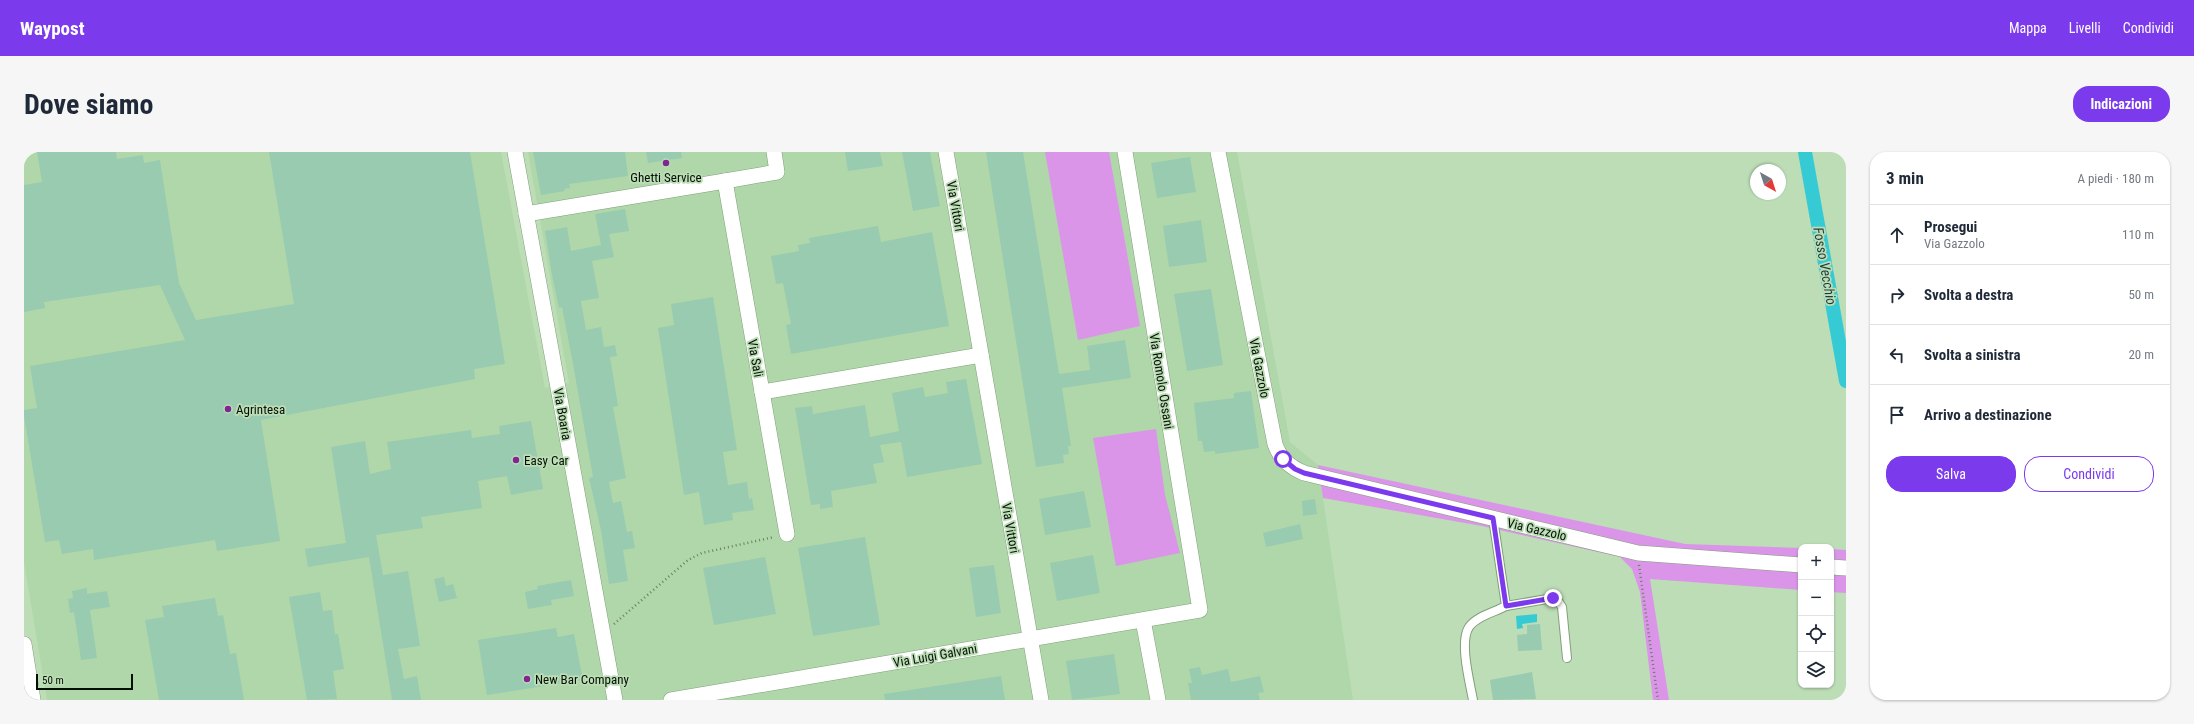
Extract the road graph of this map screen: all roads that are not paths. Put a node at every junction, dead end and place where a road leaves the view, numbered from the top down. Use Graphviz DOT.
graph roads {
  1 [pos="515,152"];
  2 [pos="774,152"];
  3 [pos="946,152"];
  4 [pos="1125,152"];
  5 [pos="1218,152"];
  6 [pos="725,181"];
  7 [pos="526,214"];
  8 [pos="981,355"];
  9 [pos="762,392"];
  10 [pos="1493,518"];
  11 [pos="787,534"];
  12 [pos="1798,565"];
  13 [pos="1834,567"];
  14 [pos="1846,568"];
  15 [pos="1506,606"];
  16 [pos="1200,610"];
  17 [pos="1143,620"];
  18 [pos="1031,639"];
  19 [pos="24,644"];
  20 [pos="1567,658"];
  21 [pos="33,700"];
  22 [pos="615,700"];
  23 [pos="671,700"];
  24 [pos="1041,700"];
  25 [pos="1158,700"];
  26 [pos="1473,700"];
  1 -- 7 [label="street, Via Boaria"];
  2 -- 6 [label="street"];
  3 -- 8 [label="street, Via Vittori"];
  4 -- 16 [label="street, Via Romolo Ossani"];
  5 -- 10 [label="street, Via Gazzolo"];
  6 -- 7 [label="street"];
  6 -- 9 [label="street, Via Sali"];
  7 -- 22 [label="street, Via Boaria"];
  8 -- 9 [label="street"];
  8 -- 18 [label="street, Via Vittori"];
  9 -- 11 [label="street, Via Sali"];
  10 -- 12 [label="street, Via Gazzolo"];
  10 -- 15 [label="lane"];
  13 -- 14 [label="street"];
  15 -- 20 [label="lane"];
  15 -- 26 [label="lane"];
  16 -- 17 [label="street, Via Luigi Galvani"];
  17 -- 18 [label="street, Via Luigi Galvani"];
  17 -- 25 [label="street"];
  18 -- 23 [label="street, Via Luigi Galvani"];
  18 -- 24 [label="street, Via Vittori"];
  19 -- 21 [label="street"];
}
